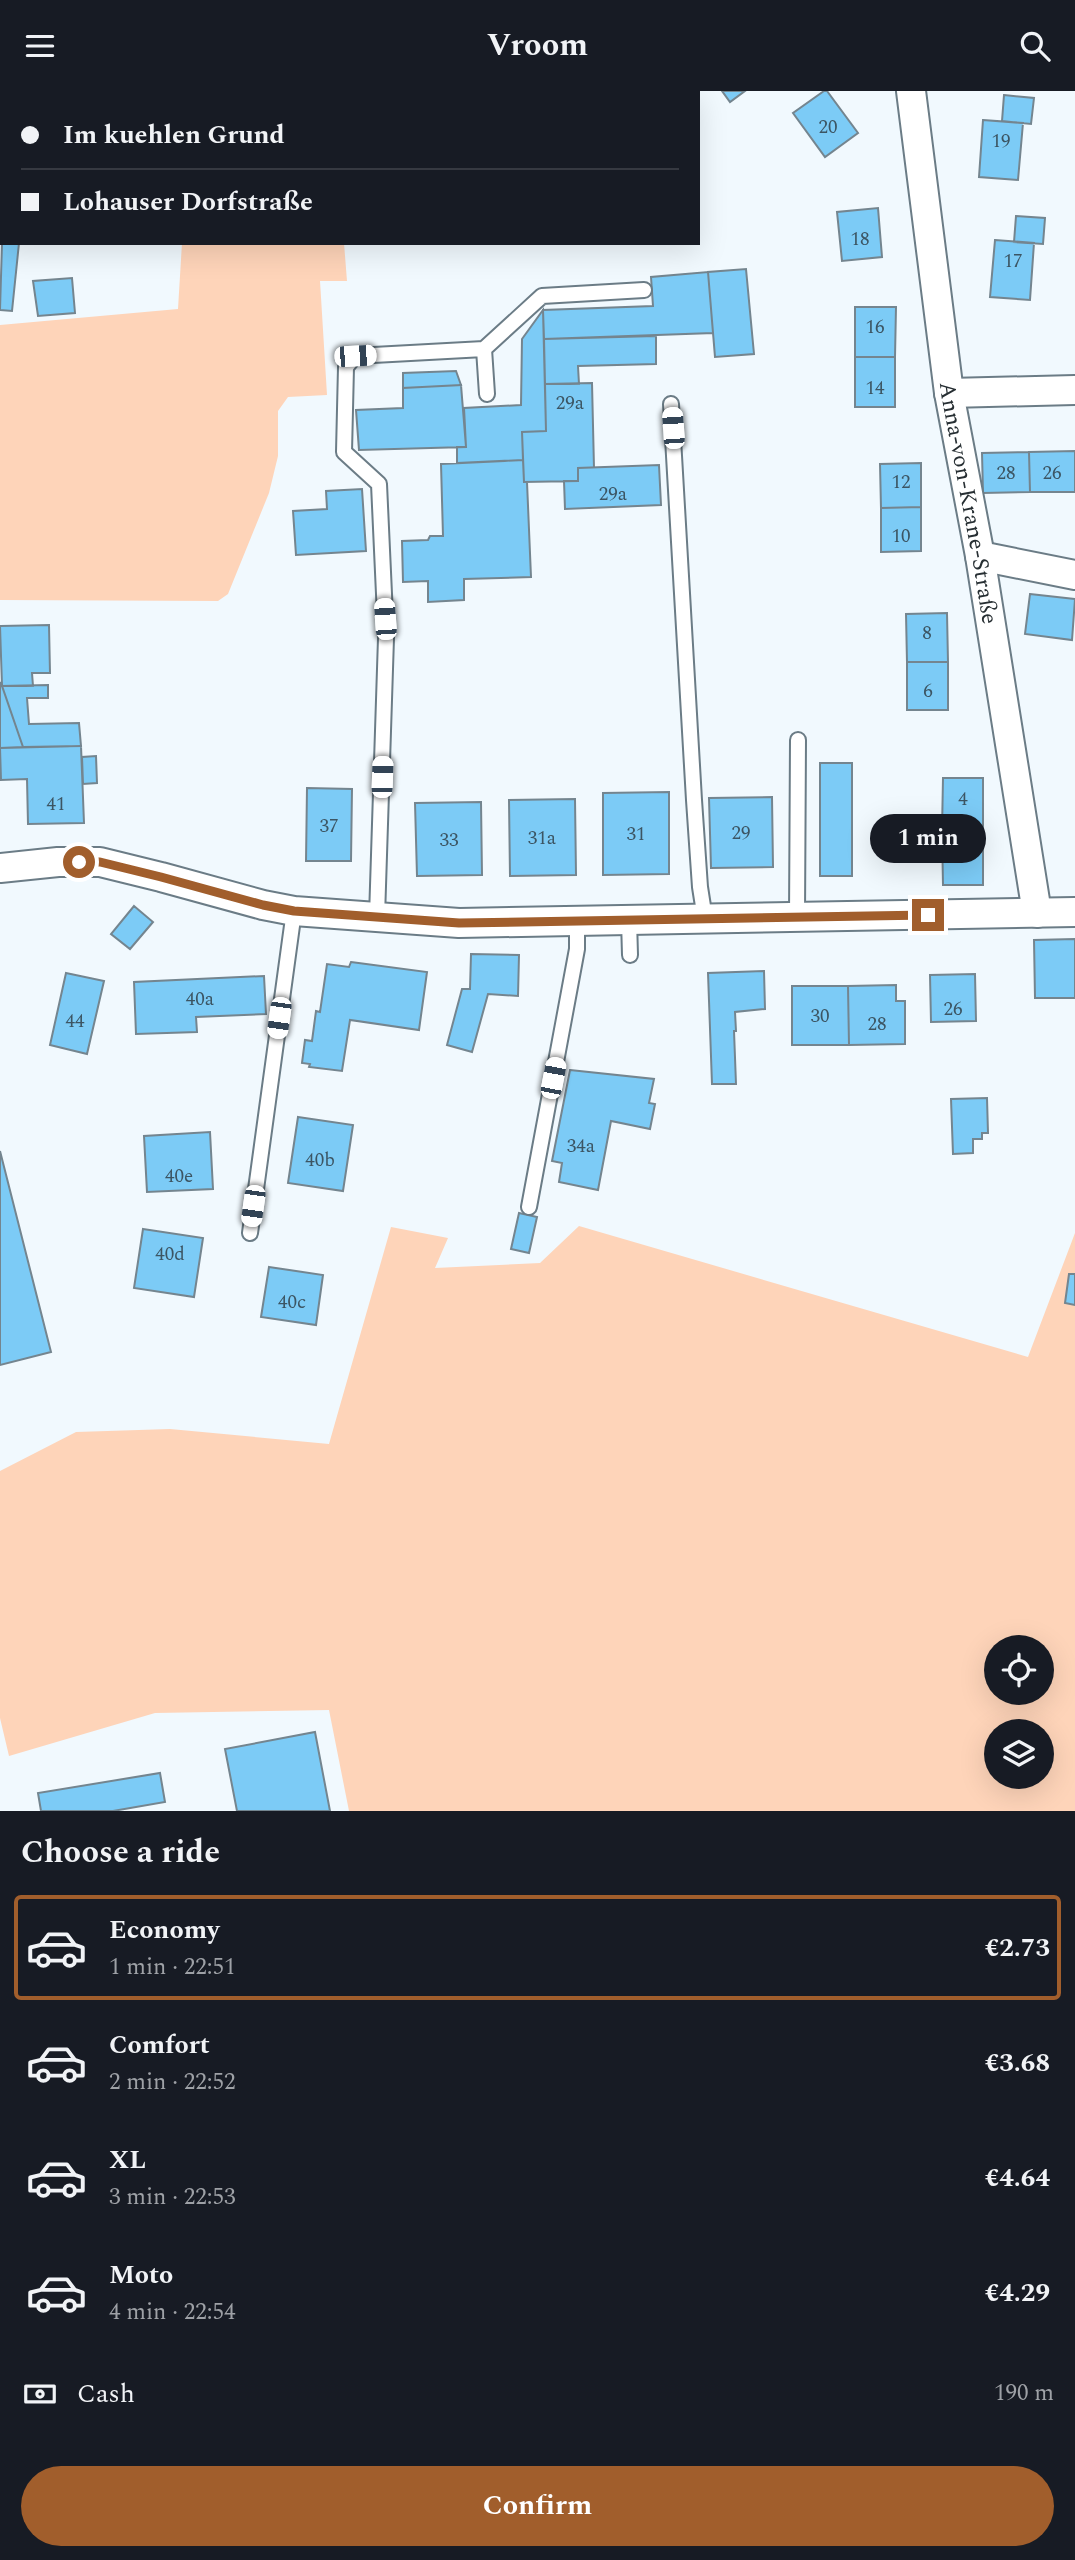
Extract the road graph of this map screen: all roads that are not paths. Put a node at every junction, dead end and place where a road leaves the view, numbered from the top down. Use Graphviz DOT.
graph roads {
  1 [pos="911,91"];
  2 [pos="644,290"];
  3 [pos="484,349"];
  4 [pos="1075,390"];
  5 [pos="950,393"];
  6 [pos="487,394"];
  7 [pos="671,404"];
  8 [pos="980,556"];
  9 [pos="1075,575"];
  10 [pos="798,740"];
  11 [pos="0,868"];
  12 [pos="294,911"];
  13 [pos="1037,912"];
  14 [pos="1075,912"];
  15 [pos="377,917"];
  16 [pos="797,917"];
  17 [pos="705,919"];
  18 [pos="629,920"];
  19 [pos="576,921"];
  20 [pos="630,955"];
  21 [pos="529,1207"];
  22 [pos="250,1233"];
  1 -- 5 [label="street, Anna-von-Krane-Straße"];
  2 -- 3 [label="lane"];
  3 -- 6 [label="lane"];
  3 -- 15 [label="lane"];
  4 -- 5 [label="street"];
  5 -- 8 [label="street, Anna-von-Krane-Straße"];
  7 -- 17 [label="lane"];
  8 -- 9 [label="street"];
  8 -- 13 [label="street, Anna-von-Krane-Straße"];
  10 -- 16 [label="lane"];
  11 -- 12 [label="street"];
  12 -- 15 [label="street"];
  12 -- 22 [label="lane"];
  13 -- 14 [label="street"];
  13 -- 16 [label="street"];
  15 -- 19 [label="street"];
  16 -- 17 [label="street"];
  17 -- 18 [label="street"];
  18 -- 19 [label="street"];
  18 -- 20 [label="lane"];
  19 -- 21 [label="lane"];
}
